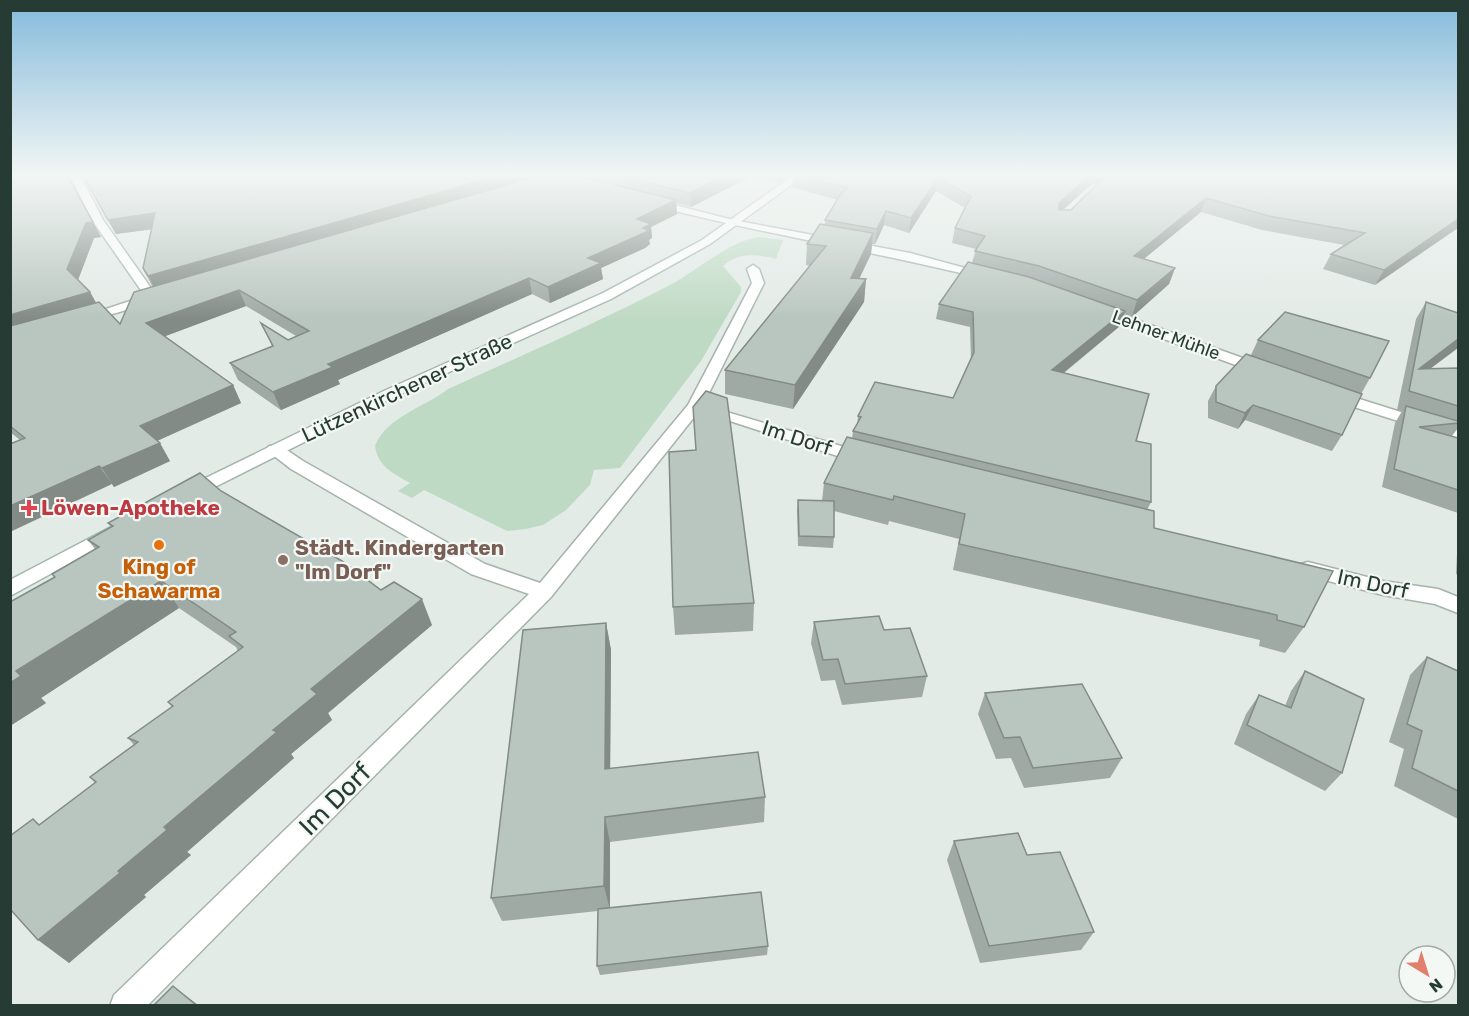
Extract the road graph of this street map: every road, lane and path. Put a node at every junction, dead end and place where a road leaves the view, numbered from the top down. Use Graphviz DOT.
graph roads {
  1 [pos="104,224"];
  2 [pos="731,224"];
  3 [pos="741,224"];
  4 [pos="753,269"];
  5 [pos="998,278"];
  6 [pos="1089,307"];
  7 [pos="76,321"];
  8 [pos="1271,373"];
  9 [pos="1326,393"];
  10 [pos="695,406"];
  11 [pos="1458,435"];
  12 [pos="275,449"];
  13 [pos="883,463"];
  14 [pos="175,500"];
  15 [pos="122,527"];
  16 [pos="1290,565"];
  17 [pos="10,589"];
  18 [pos="544,592"];
  19 [pos="1458,605"];
  20 [pos="125,1005"];
  1 -- 7 [label="street"];
  2 -- 12 [label="street, Lützenkirchener Straße"];
  3 -- 5 [label="street"];
  4 -- 10 [label="street, Im Dorf"];
  6 -- 8 [label="street, Lehner Mühle"];
  9 -- 11 [label="street"];
  10 -- 13 [label="street, Im Dorf"];
  10 -- 18 [label="street, Im Dorf"];
  12 -- 14 [label="street, Lützenkirchener Straße"];
  12 -- 18 [label="street"];
  15 -- 17 [label="street"];
  16 -- 19 [label="street, Im Dorf"];
  18 -- 20 [label="street, Im Dorf"];
}
